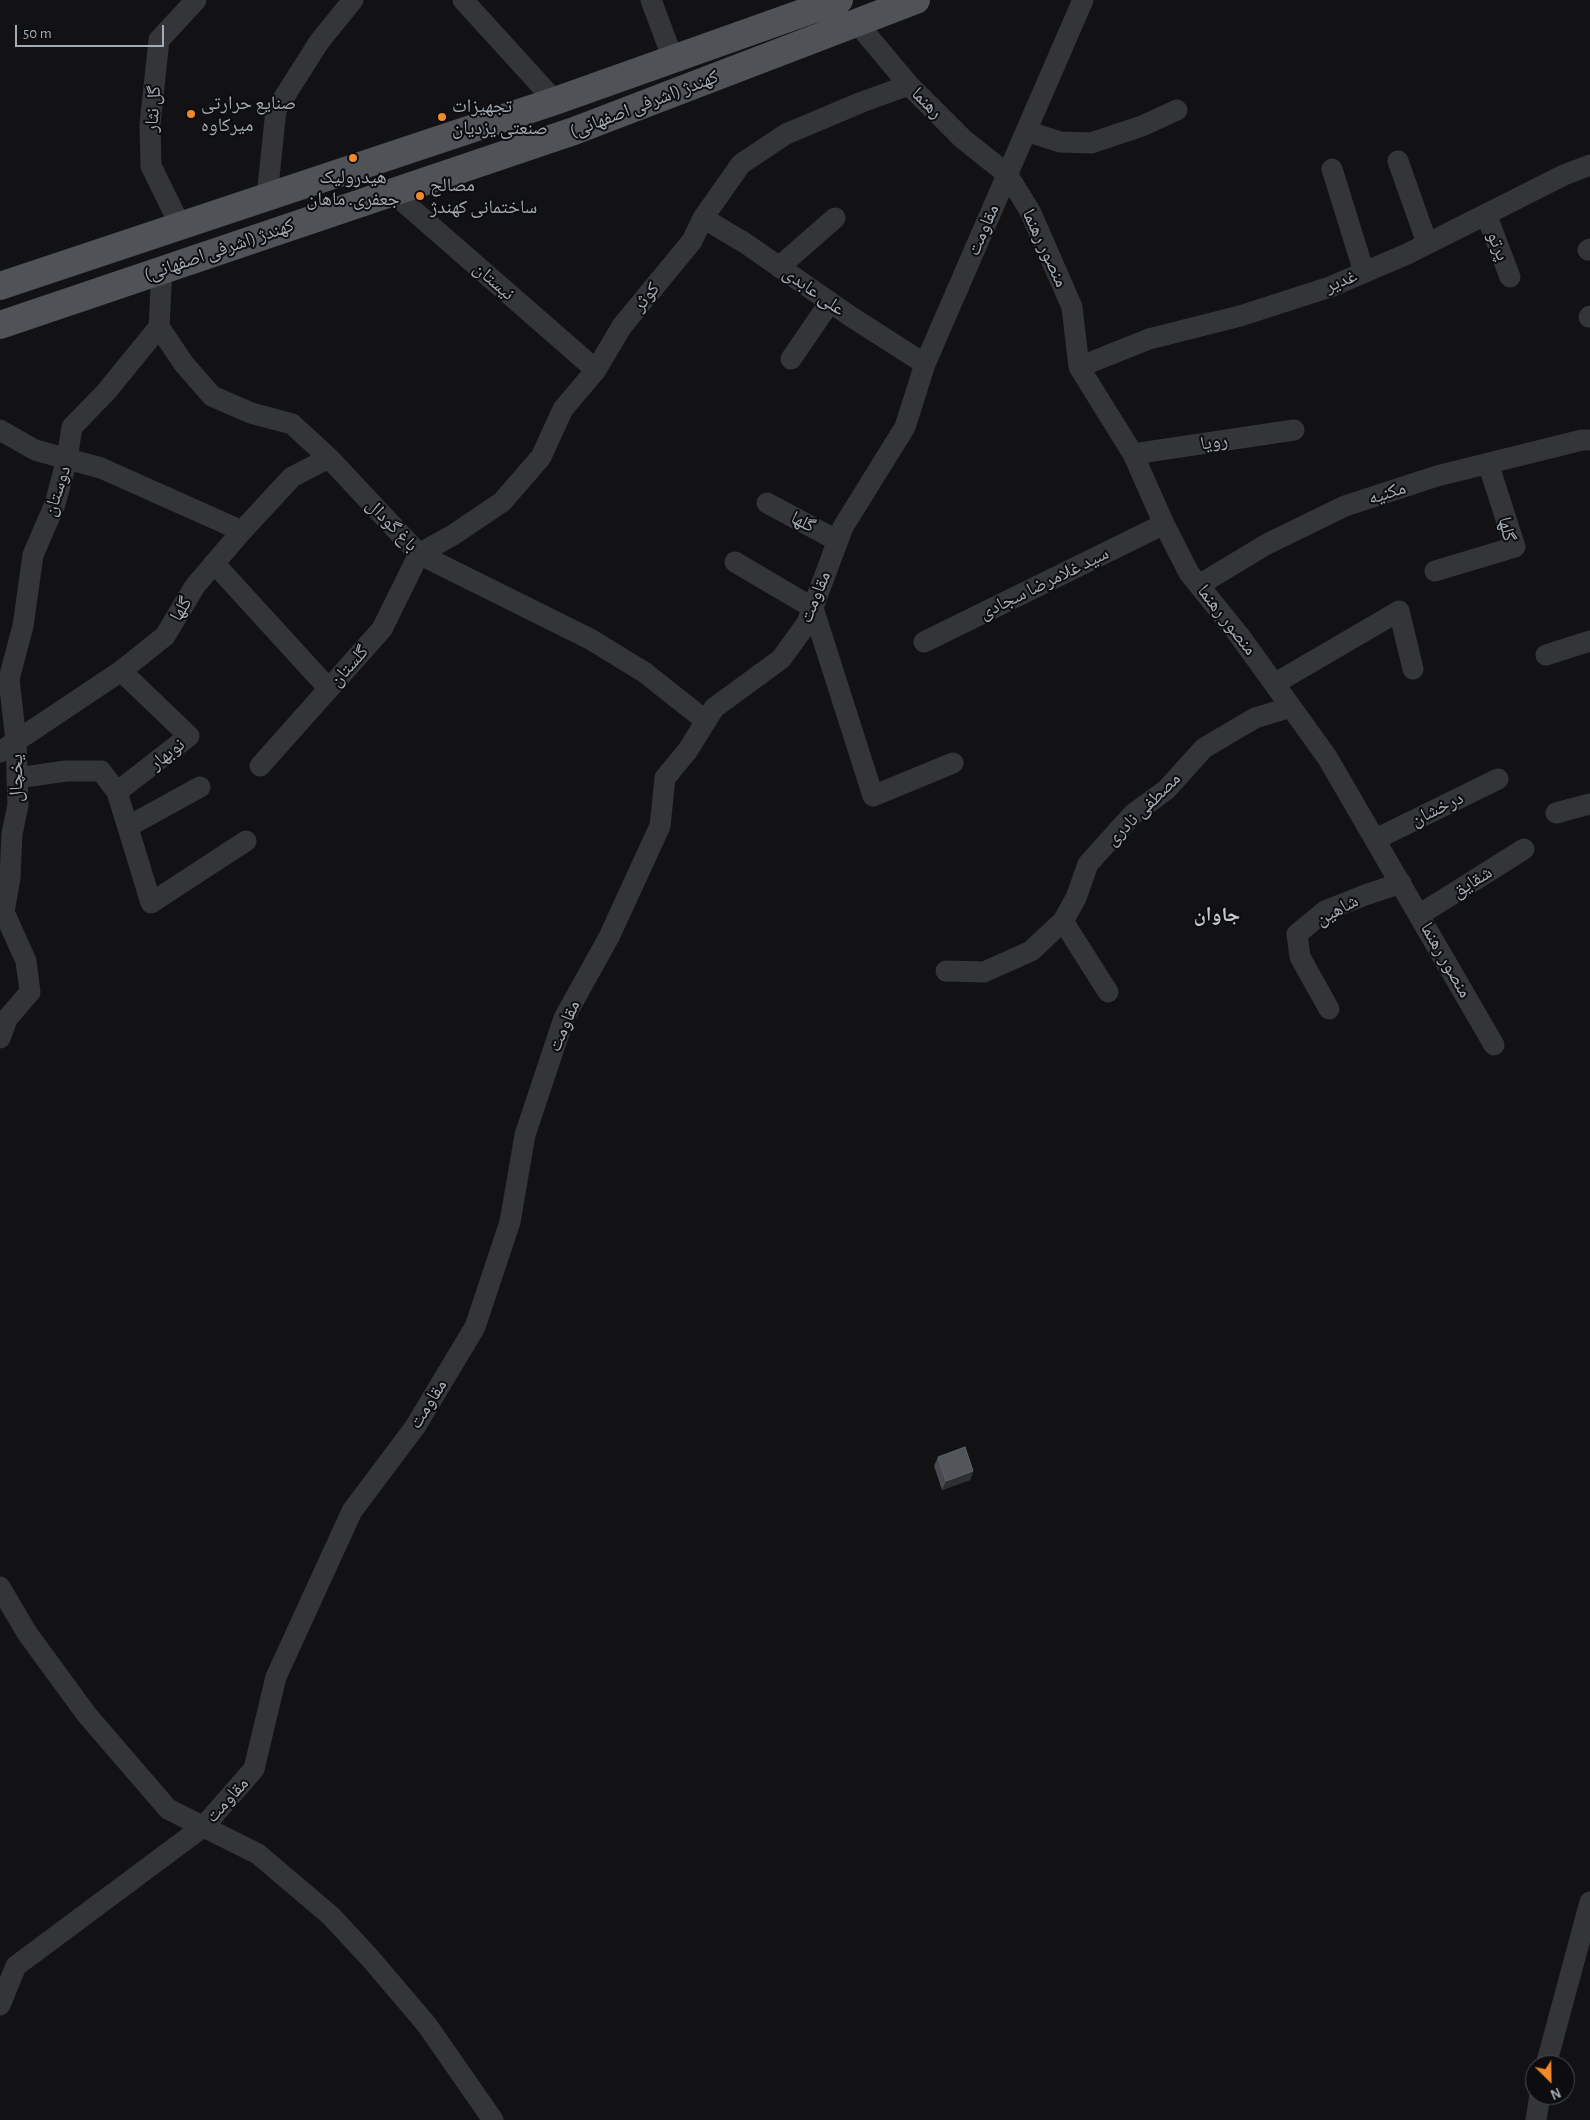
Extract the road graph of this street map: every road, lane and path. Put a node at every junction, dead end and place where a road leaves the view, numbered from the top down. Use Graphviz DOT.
graph roads {
  1 [pos="196,0"];
  2 [pos="353,0"];
  3 [pos="463,0"];
  4 [pos="651,0"];
  5 [pos="839,0"];
  6 [pos="916,0"];
  7 [pos="1083,0"];
  8 [pos="812,10"];
  9 [pos="857,23"];
  10 [pos="673,59"];
  11 [pos="604,83"];
  12 [pos="909,85"];
  13 [pos="689,87"];
  14 [pos="555,101"];
  15 [pos="1177,110"];
  16 [pos="1026,131"];
  17 [pos="1398,161"];
  18 [pos="1590,165"];
  19 [pos="1332,169"];
  20 [pos="452,171"];
  21 [pos="1007,174"];
  22 [pos="391,191"];
  23 [pos="267,196"];
  24 [pos="1486,214"];
  25 [pos="703,218"];
  26 [pos="835,218"];
  27 [pos="181,227"];
  28 [pos="1426,243"];
  29 [pos="779,267"];
  30 [pos="162,269"];
  31 [pos="1364,272"];
  32 [pos="1510,277"];
  33 [pos="0,286"];
  34 [pos="830,302"];
  35 [pos="0,325"];
  36 [pos="159,327"];
  37 [pos="791,359"];
  38 [pos="925,364"];
  39 [pos="1079,367"];
  40 [pos="596,370"];
  41 [pos="0,430"];
  42 [pos="1294,430"];
  43 [pos="1590,440"];
  44 [pos="1132,454"];
  45 [pos="329,458"];
  46 [pos="67,459"];
  47 [pos="1488,463"];
  48 [pos="767,503"];
  49 [pos="1164,524"];
  50 [pos="242,531"];
  51 [pos="838,540"];
  52 [pos="419,554"];
  53 [pos="736,562"];
  54 [pos="214,563"];
  55 [pos="1436,571"];
  56 [pos="1199,585"];
  57 [pos="813,608"];
  58 [pos="1590,641"];
  59 [pos="924,642"];
  60 [pos="1546,655"];
  61 [pos="1413,669"];
  62 [pos="121,671"];
  63 [pos="1274,684"];
  64 [pos="329,689"];
  65 [pos="1291,707"];
  66 [pos="706,721"];
  67 [pos="8,747"];
  68 [pos="953,763"];
  69 [pos="260,766"];
  70 [pos="17,778"];
  71 [pos="1498,779"];
  72 [pos="200,787"];
  73 [pos="117,792"];
  74 [pos="1590,804"];
  75 [pos="1556,813"];
  76 [pos="129,826"];
  77 [pos="1376,839"];
  78 [pos="246,841"];
  79 [pos="1524,849"];
  80 [pos="1401,883"];
  81 [pos="1419,915"];
  82 [pos="1063,921"];
  83 [pos="946,971"];
  84 [pos="1108,992"];
  85 [pos="1330,1009"];
  86 [pos="0,1038"];
  87 [pos="1494,1045"];
  88 [pos="0,1587"];
  89 [pos="204,1826"];
  90 [pos="1590,1902"];
  91 [pos="0,2005"];
  92 [pos="1549,2055"];
  93 [pos="1538,2105"];
  94 [pos="493,2120"];
  95 [pos="1536,2120"];
  1 -- 27 [label="street, گل نثار"];
  2 -- 23 [label="street"];
  3 -- 14 [label="street"];
  4 -- 10 [label="street"];
  5 -- 8 [label="main road, کهندژ (اشرفی اصفهانی)"];
  6 -- 9 [label="main road, کهندژ (اشرفی اصفهانی)"];
  7 -- 16 [label="street, مقاومت"];
  8 -- 10 [label="main road, کهندژ (اشرفی اصفهانی)"];
  8 -- 13 [label="main road"];
  9 -- 12 [label="street, رهنما"];
  9 -- 13 [label="main road, کهندژ (اشرفی اصفهانی)"];
  10 -- 11 [label="main road, کهندژ (اشرفی اصفهانی)"];
  11 -- 14 [label="main road, کهندژ (اشرفی اصفهانی)"];
  11 -- 20 [label="main road"];
  12 -- 21 [label="street, رهنما"];
  12 -- 25 [label="street, کوثر"];
  13 -- 20 [label="main road, کهندژ (اشرفی اصفهانی)"];
  14 -- 23 [label="main road, کهندژ (اشرفی اصفهانی)"];
  15 -- 16 [label="street"];
  16 -- 21 [label="street, مقاومت"];
  17 -- 28 [label="street"];
  18 -- 24 [label="street, غدیر"];
  19 -- 31 [label="street"];
  20 -- 22 [label="main road, کهندژ (اشرفی اصفهانی)"];
  21 -- 38 [label="street, مقاومت"];
  21 -- 39 [label="street, منصور رهنما"];
  22 -- 30 [label="main road, کهندژ (اشرفی اصفهانی)"];
  22 -- 40 [label="street, نیستان"];
  23 -- 27 [label="main road, کهندژ (اشرفی اصفهانی)"];
  24 -- 28 [label="street, غدیر"];
  24 -- 32 [label="street, پرتو"];
  25 -- 29 [label="street, علی عابدی"];
  25 -- 40 [label="street, کوثر"];
  26 -- 29 [label="street"];
  27 -- 33 [label="main road, کهندژ (اشرفی اصفهانی)"];
  28 -- 31 [label="street, غدیر"];
  29 -- 34 [label="street, علی عابدی"];
  30 -- 35 [label="main road, کهندژ (اشرفی اصفهانی)"];
  30 -- 36 [label="street"];
  31 -- 39 [label="street, غدیر"];
  34 -- 37 [label="street"];
  34 -- 38 [label="street, علی عابدی"];
  36 -- 45 [label="street, باغ گودال"];
  36 -- 46 [label="street, دوستان"];
  38 -- 51 [label="street, مقاومت"];
  39 -- 44 [label="street, منصور رهنما"];
  40 -- 52 [label="street, کوثر"];
  41 -- 46 [label="street"];
  42 -- 44 [label="street, رویا"];
  43 -- 47 [label="street, مکنیه"];
  44 -- 49 [label="street, منصور رهنما"];
  45 -- 50 [label="street, گلها"];
  45 -- 52 [label="street, باغ گودال"];
  46 -- 50 [label="street"];
  46 -- 67 [label="street, دوستان"];
  47 -- 55 [label="street, گلها"];
  47 -- 56 [label="street, مکنیه"];
  48 -- 51 [label="street, گلها"];
  49 -- 56 [label="street, منصور رهنما"];
  49 -- 59 [label="street, سید غلامرضا سجادی"];
  50 -- 54 [label="street, گلها"];
  51 -- 57 [label="street, مقاومت"];
  52 -- 64 [label="street, گلستان"];
  52 -- 66 [label="street, باغ گودال"];
  53 -- 57 [label="street"];
  54 -- 62 [label="street, گلها"];
  54 -- 64 [label="street"];
  56 -- 63 [label="street, منصور رهنما"];
  57 -- 66 [label="street, مقاومت"];
  57 -- 68 [label="street"];
  58 -- 60 [label="street"];
  61 -- 63 [label="street"];
  62 -- 67 [label="street, گلها"];
  62 -- 73 [label="street, نوبهار"];
  63 -- 65 [label="street, منصور رهنما"];
  64 -- 69 [label="street, گلستان"];
  65 -- 77 [label="street, منصور رهنما"];
  65 -- 82 [label="street, مصطفی نادری"];
  66 -- 89 [label="street, مقاومت"];
  67 -- 70 [label="street, یخچال"];
  70 -- 73 [label="street"];
  70 -- 86 [label="street, یخچال"];
  71 -- 77 [label="street, درخشان"];
  72 -- 76 [label="street"];
  73 -- 76 [label="street"];
  74 -- 75 [label="street"];
  76 -- 78 [label="street"];
  77 -- 80 [label="street, منصور رهنما"];
  79 -- 81 [label="street, شقایق"];
  80 -- 81 [label="street, منصور رهنما"];
  80 -- 85 [label="street, شاهین"];
  81 -- 87 [label="street, منصور رهنما"];
  82 -- 83 [label="street, مصطفی نادری"];
  82 -- 84 [label="street"];
  88 -- 89 [label="street"];
  89 -- 91 [label="street, مقاومت"];
  89 -- 94 [label="street"];
  90 -- 92 [label="street"];
  93 -- 95 [label="street"];
}
